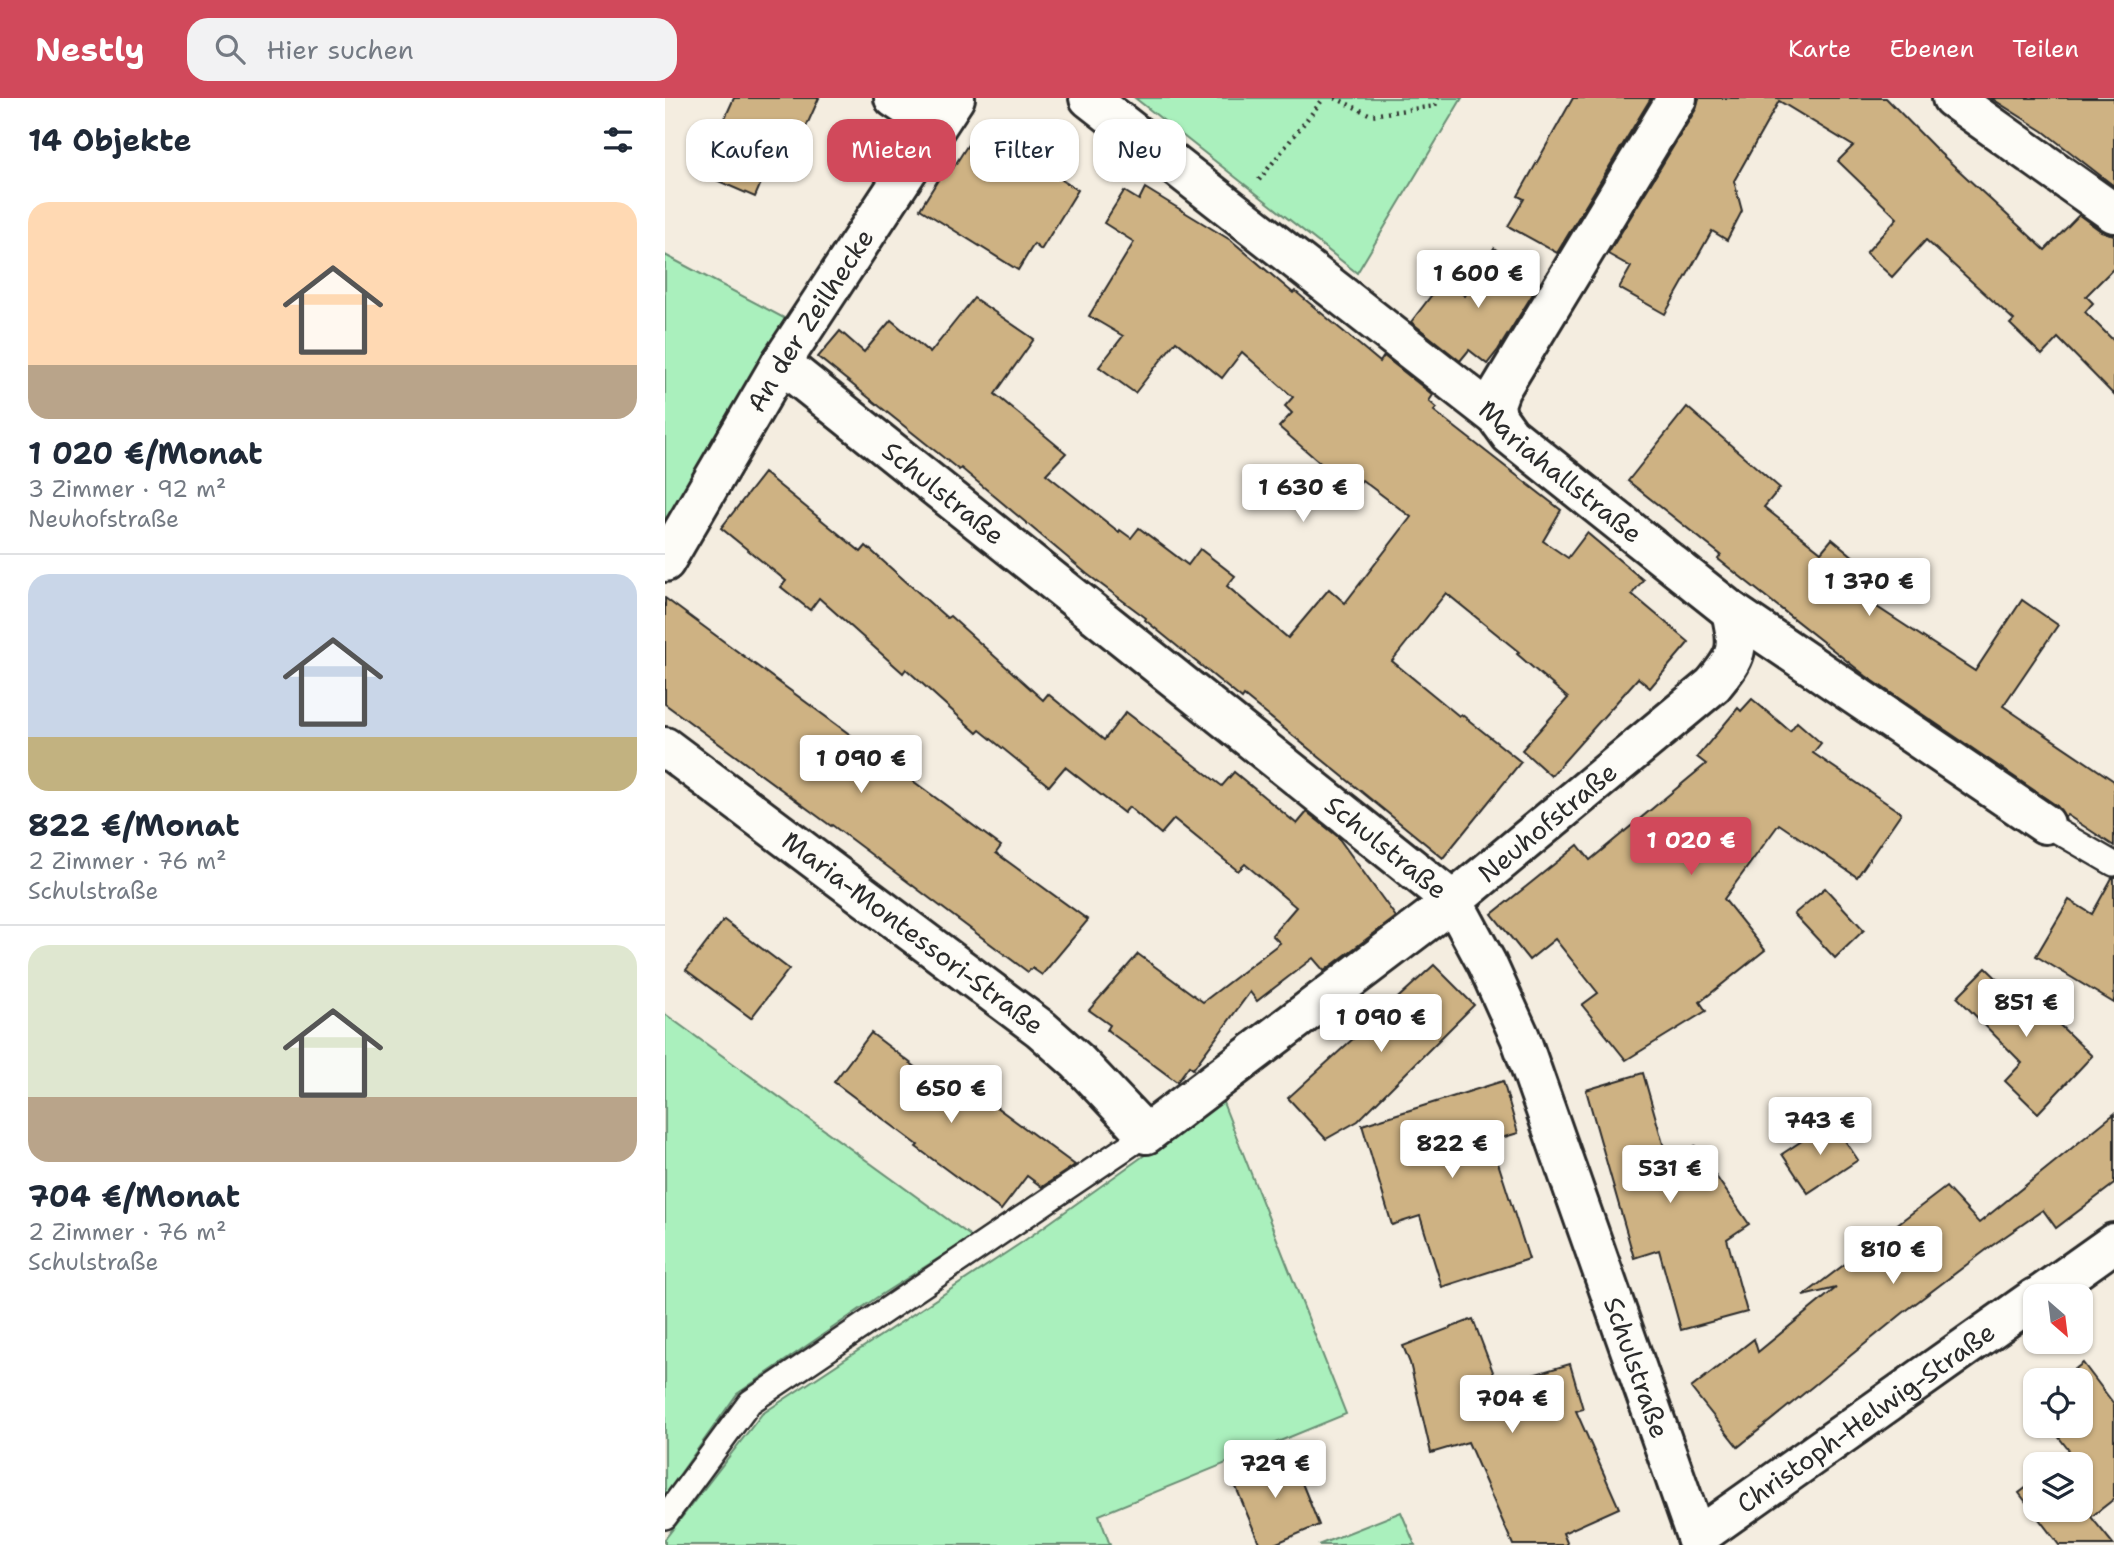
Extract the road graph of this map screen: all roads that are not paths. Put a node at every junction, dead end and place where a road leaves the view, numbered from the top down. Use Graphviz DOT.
graph roads {
  1 [pos="894,98"];
  2 [pos="1089,98"];
  3 [pos="1677,98"];
  4 [pos="1952,98"];
  5 [pos="945,112"];
  6 [pos="2114,214"];
  7 [pos="781,363"];
  8 [pos="1497,417"];
  9 [pos="665,562"];
  10 [pos="1731,611"];
  11 [pos="665,747"];
  12 [pos="2045,824"];
  13 [pos="2114,864"];
  14 [pos="1453,901"];
  15 [pos="1146,1134"];
  16 [pos="2114,1243"];
  17 [pos="2056,1284"];
  18 [pos="2023,1307"];
  19 [pos="665,1517"];
  20 [pos="1697,1541"];
  1 -- 5 [label="street, An der Zeilhecke"];
  2 -- 8 [label="street, Mariahallstraße"];
  3 -- 8 [label="street"];
  4 -- 6 [label="street"];
  5 -- 7 [label="street, An der Zeilhecke"];
  7 -- 9 [label="street, An der Zeilhecke"];
  7 -- 14 [label="street, Schulstraße"];
  8 -- 10 [label="street, Mariahallstraße"];
  10 -- 12 [label="street, Mariahallstraße"];
  10 -- 14 [label="street, Neuhofstraße"];
  11 -- 15 [label="street, Maria-Montessori-Straße"];
  12 -- 13 [label="lane"];
  14 -- 15 [label="street, Neuhofstraße"];
  14 -- 20 [label="street, Schulstraße"];
  15 -- 19 [label="lane"];
  16 -- 17 [label="street, Christoph-Helwig-Straße"];
  18 -- 20 [label="street, Christoph-Helwig-Straße"];
}
